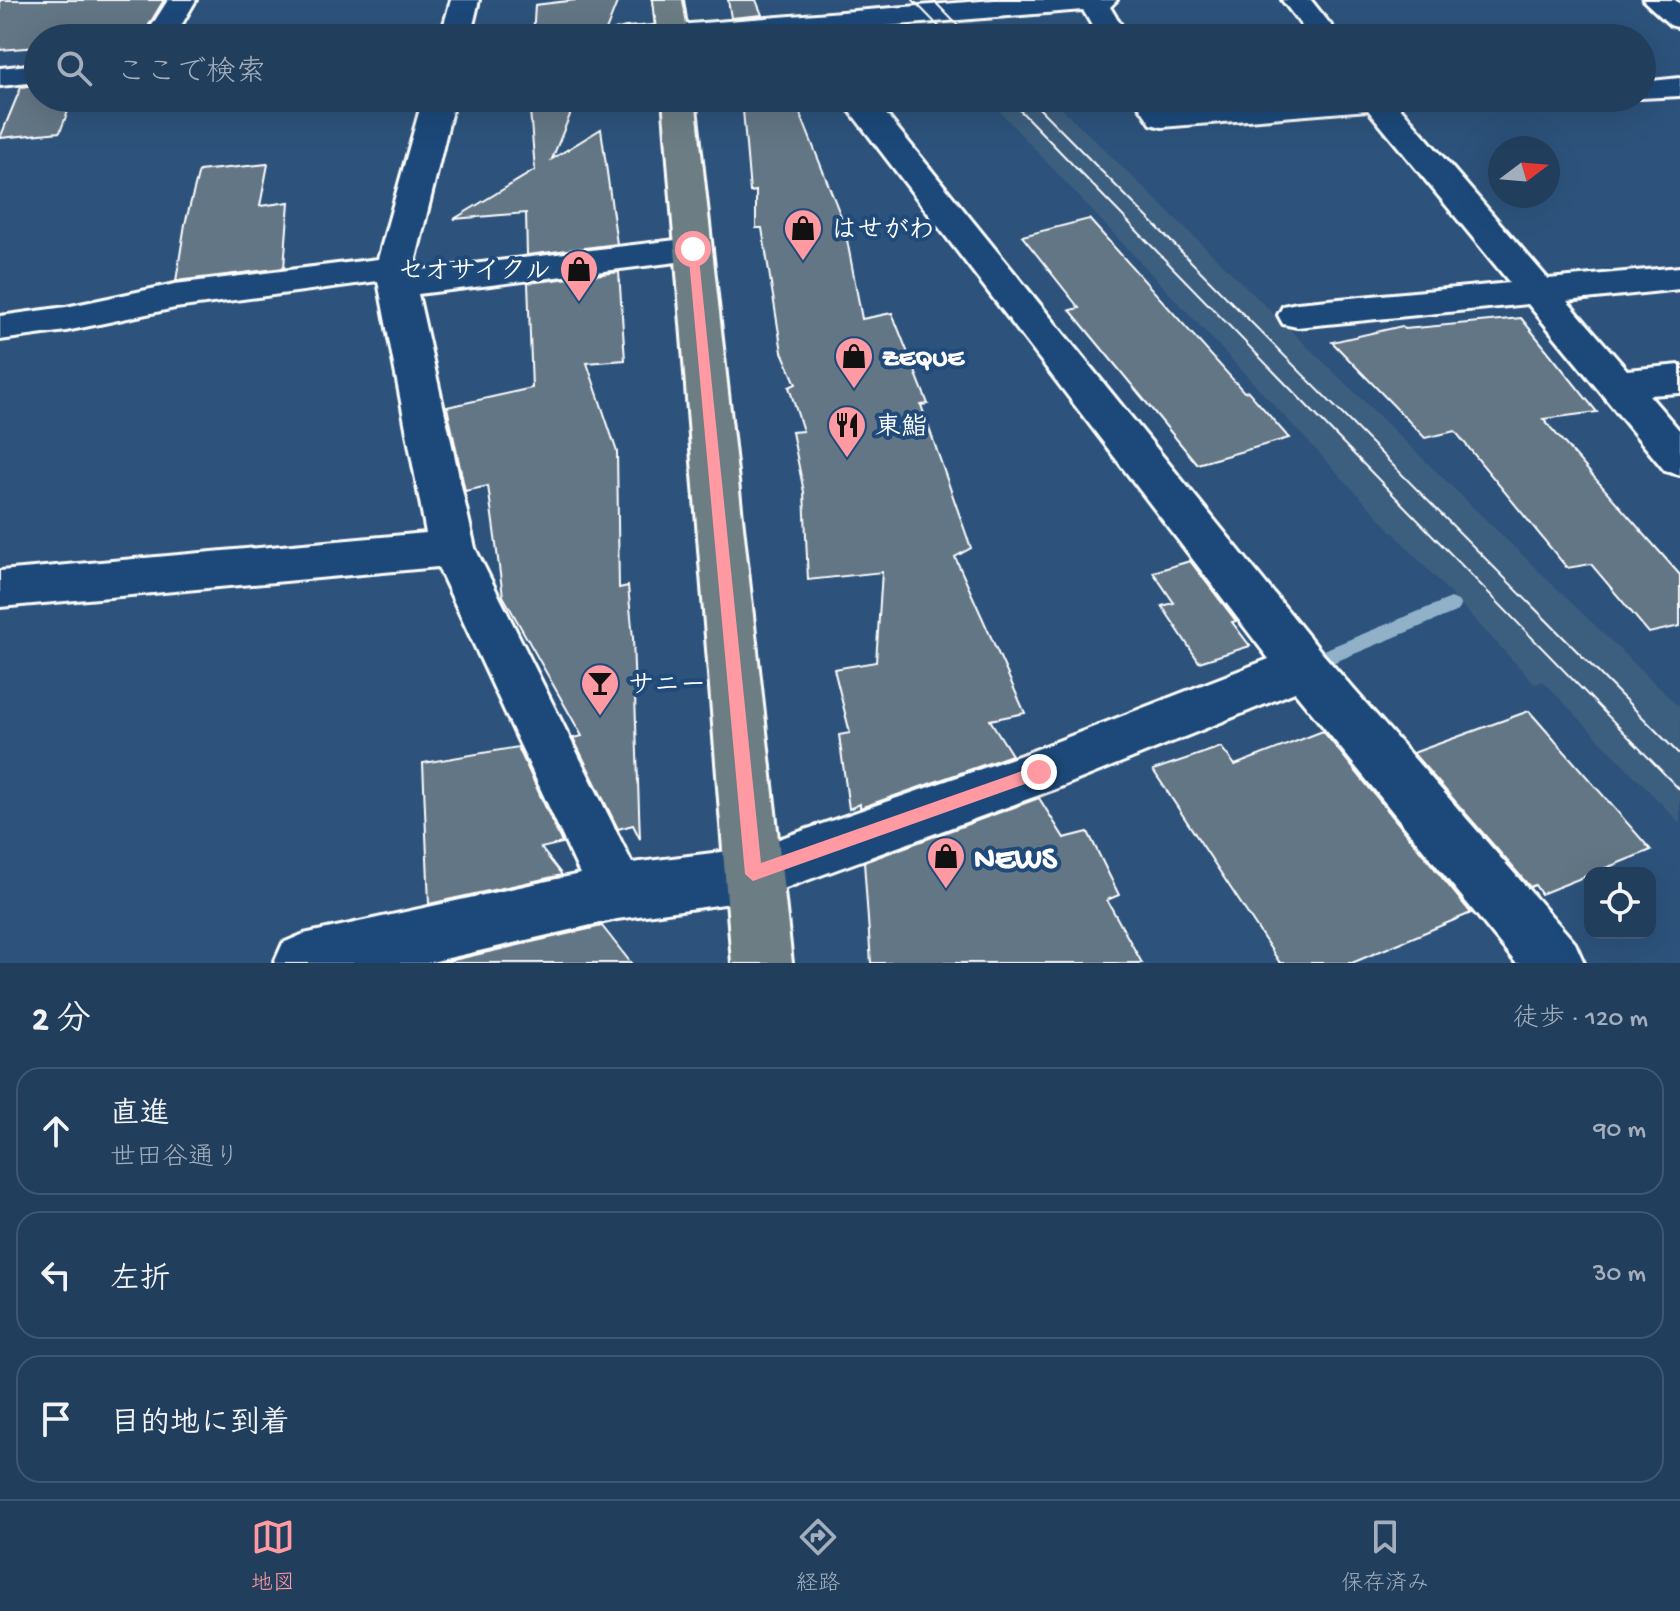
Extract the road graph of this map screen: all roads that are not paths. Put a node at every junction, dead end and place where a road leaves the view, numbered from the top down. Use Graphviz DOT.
graph roads {
  1 [pos="182,0"];
  2 [pos="465,0"];
  3 [pos="668,0"];
  4 [pos="1103,0"];
  5 [pos="1296,0"];
  6 [pos="1657,0"];
  7 [pos="1092,1"];
  8 [pos="1036,2"];
  9 [pos="1680,19"];
  10 [pos="167,24"];
  11 [pos="459,24"];
  12 [pos="671,24"];
  13 [pos="859,24"];
  14 [pos="1106,24"];
  15 [pos="1315,24"];
  16 [pos="24,74"];
  17 [pos="0,77"];
  18 [pos="1680,87"];
  19 [pos="1656,89"];
  20 [pos="436,112"];
  21 [pos="680,112"];
  22 [pos="867,112"];
  23 [pos="1159,112"];
  24 [pos="1221,112"];
  25 [pos="1387,112"];
  26 [pos="693,249"];
  27 [pos="395,277"];
  28 [pos="1680,278"];
  29 [pos="1537,292"];
  30 [pos="1297,315"];
  31 [pos="0,328"];
  32 [pos="1680,379"];
  33 [pos="1618,384"];
  34 [pos="1680,460"];
  35 [pos="452,548"];
  36 [pos="0,589"];
  37 [pos="1304,667"];
  38 [pos="753,874"];
  39 [pos="617,892"];
  40 [pos="304,963"];
  41 [pos="762,963"];
  42 [pos="1554,963"];
  1 -- 10 [label="street"];
  2 -- 11 [label="street"];
  3 -- 12 [label="main road"];
  4 -- 7 [label="street"];
  5 -- 15 [label="street"];
  6 -- 9 [label="street"];
  7 -- 8 [label="street"];
  7 -- 14 [label="street"];
  8 -- 13 [label="street"];
  16 -- 17 [label="street"];
  18 -- 19 [label="street"];
  20 -- 27 [label="street"];
  21 -- 26 [label="main road"];
  22 -- 37 [label="street"];
  23 -- 24 [label="street"];
  25 -- 29 [label="street"];
  26 -- 27 [label="street"];
  26 -- 38 [label="main road"];
  27 -- 31 [label="street"];
  27 -- 35 [label="street"];
  28 -- 29 [label="street"];
  29 -- 30 [label="street"];
  29 -- 33 [label="street"];
  32 -- 33 [label="street"];
  33 -- 34 [label="street"];
  35 -- 36 [label="street"];
  35 -- 39 [label="street"];
  37 -- 38 [label="street"];
  37 -- 42 [label="street"];
  38 -- 39 [label="street"];
  38 -- 41 [label="main road"];
  39 -- 40 [label="street"];
}
